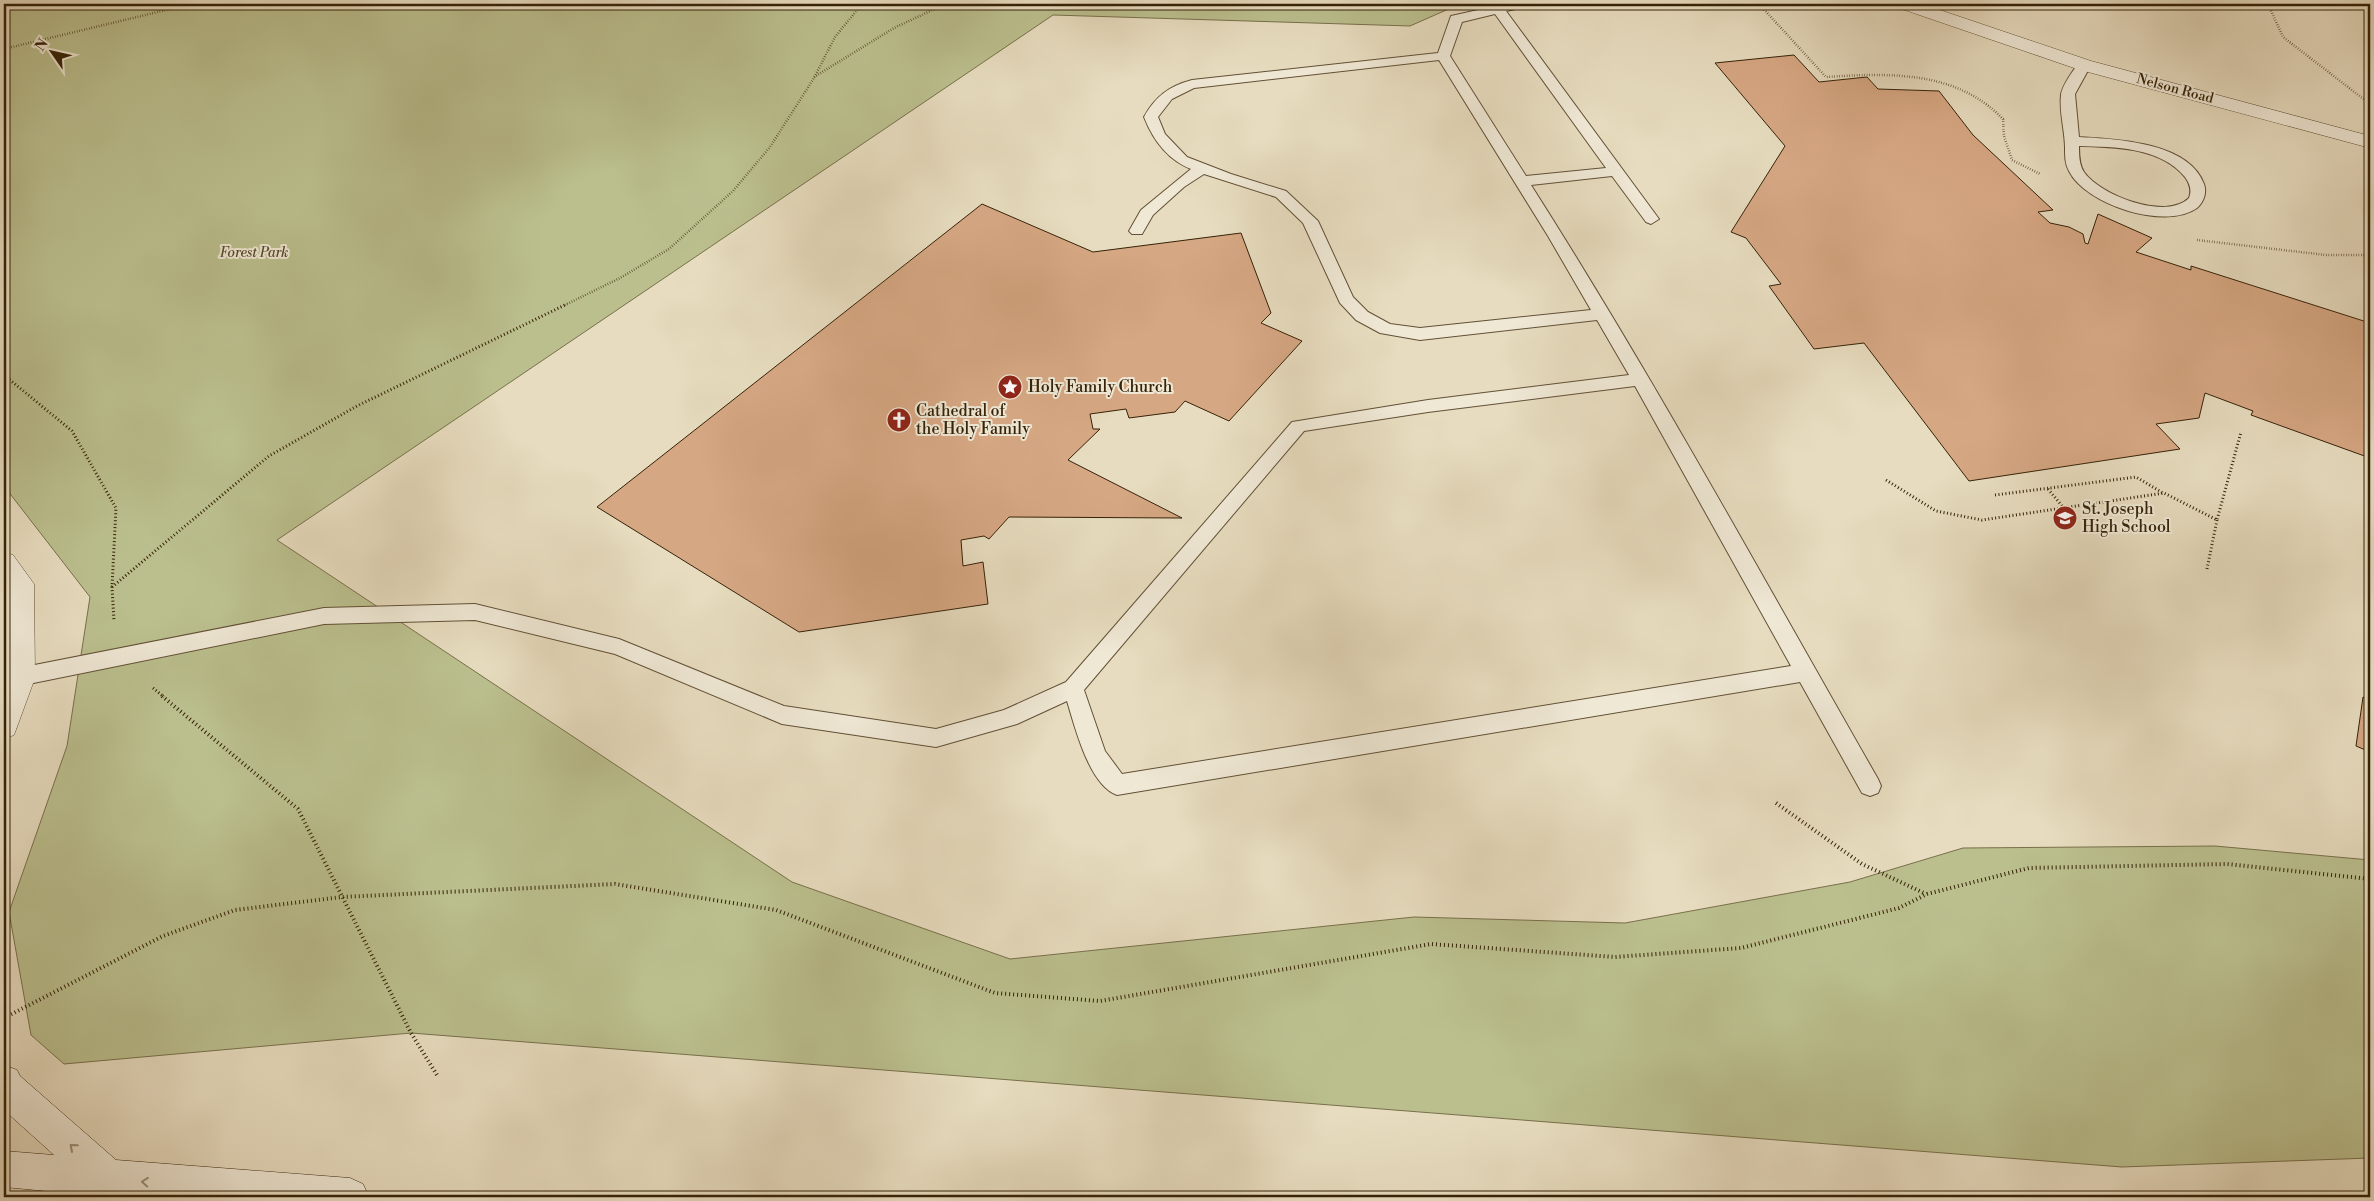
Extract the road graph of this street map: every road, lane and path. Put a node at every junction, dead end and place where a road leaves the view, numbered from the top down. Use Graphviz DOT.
graph roads {
  1 [pos="204,4"];
  2 [pos="862,4"];
  3 [pos="945,4"];
  4 [pos="1520,4"];
  5 [pos="1759,4"];
  6 [pos="1905,4"];
  7 [pos="1935,4"];
  8 [pos="2268,4"];
  9 [pos="1498,9"];
  10 [pos="1981,30"];
  11 [pos="4,49"];
  12 [pos="1802,49"];
  13 [pos="1443,56"];
  14 [pos="2084,65"];
  15 [pos="814,78"];
  16 [pos="2370,104"];
  17 [pos="2072,141"];
  18 [pos="2370,142"];
  19 [pos="1202,168"];
  20 [pos="1616,171"];
  21 [pos="1522,181"];
  22 [pos="1651,219"];
  23 [pos="1136,231"];
  24 [pos="1602,314"];
  25 [pos="4,375"];
  26 [pos="1640,379"];
  27 [pos="2241,432"];
  28 [pos="1886,480"];
  29 [pos="2048,488"];
  30 [pos="2164,493"];
  31 [pos="1995,495"];
  32 [pos="2063,508"];
  33 [pos="2217,520"];
  34 [pos="4,562"];
  35 [pos="2207,569"];
  36 [pos="112,587"];
  37 [pos="116,656"];
  38 [pos="1806,672"];
  39 [pos="13,679"];
  40 [pos="1073,688"];
  41 [pos="4,726"];
  42 [pos="1870,786"];
  43 [pos="1776,803"];
  44 [pos="2370,879"];
  45 [pos="1927,894"];
  46 [pos="342,897"];
  47 [pos="4,1018"];
  48 [pos="437,1075"];
  49 [pos="4,1083"];
  50 [pos="4,1168"];
  51 [pos="110,1179"];
  52 [pos="350,1197"];
  1 -- 11 [label="path"];
  2 -- 15 [label="path"];
  3 -- 15 [label="path"];
  4 -- 9 [label="lane"];
  5 -- 12 [label="path"];
  6 -- 10 [label="street, Nelson Road"];
  7 -- 10 [label="street, Nelson Road"];
  8 -- 16 [label="path"];
  9 -- 13 [label="lane"];
  9 -- 20 [label="lane"];
  10 -- 14 [label="street, Nelson Road"];
  13 -- 19 [label="lane"];
  13 -- 21 [label="lane"];
  14 -- 17 [label="lane"];
  14 -- 18 [label="street, Nelson Road"];
  15 -- 36 [label="path"];
  17 -- 17 [label="lane"];
  19 -- 23 [label="lane"];
  19 -- 24 [label="lane"];
  20 -- 21 [label="lane"];
  20 -- 22 [label="lane"];
  21 -- 24 [label="lane"];
  24 -- 26 [label="lane"];
  25 -- 36 [label="path"];
  26 -- 38 [label="lane"];
  26 -- 40 [label="lane"];
  27 -- 33 [label="path"];
  28 -- 32 [label="path"];
  29 -- 30 [label="path"];
  29 -- 31 [label="path"];
  29 -- 32 [label="path"];
  30 -- 32 [label="path"];
  30 -- 33 [label="path"];
  33 -- 35 [label="path"];
  34 -- 39 [label="street"];
  36 -- 37 [label="path"];
  37 -- 39 [label="lane"];
  37 -- 40 [label="lane"];
  37 -- 46 [label="path"];
  38 -- 40 [label="lane"];
  38 -- 42 [label="lane"];
  39 -- 41 [label="street"];
  43 -- 45 [label="path"];
  44 -- 45 [label="path"];
  45 -- 46 [label="path"];
  46 -- 47 [label="path"];
  46 -- 48 [label="path"];
  51 -- 49 [label="street, one-way"];
  50 -- 51 [label="street"];
  52 -- 51 [label="street, one-way"];
}
